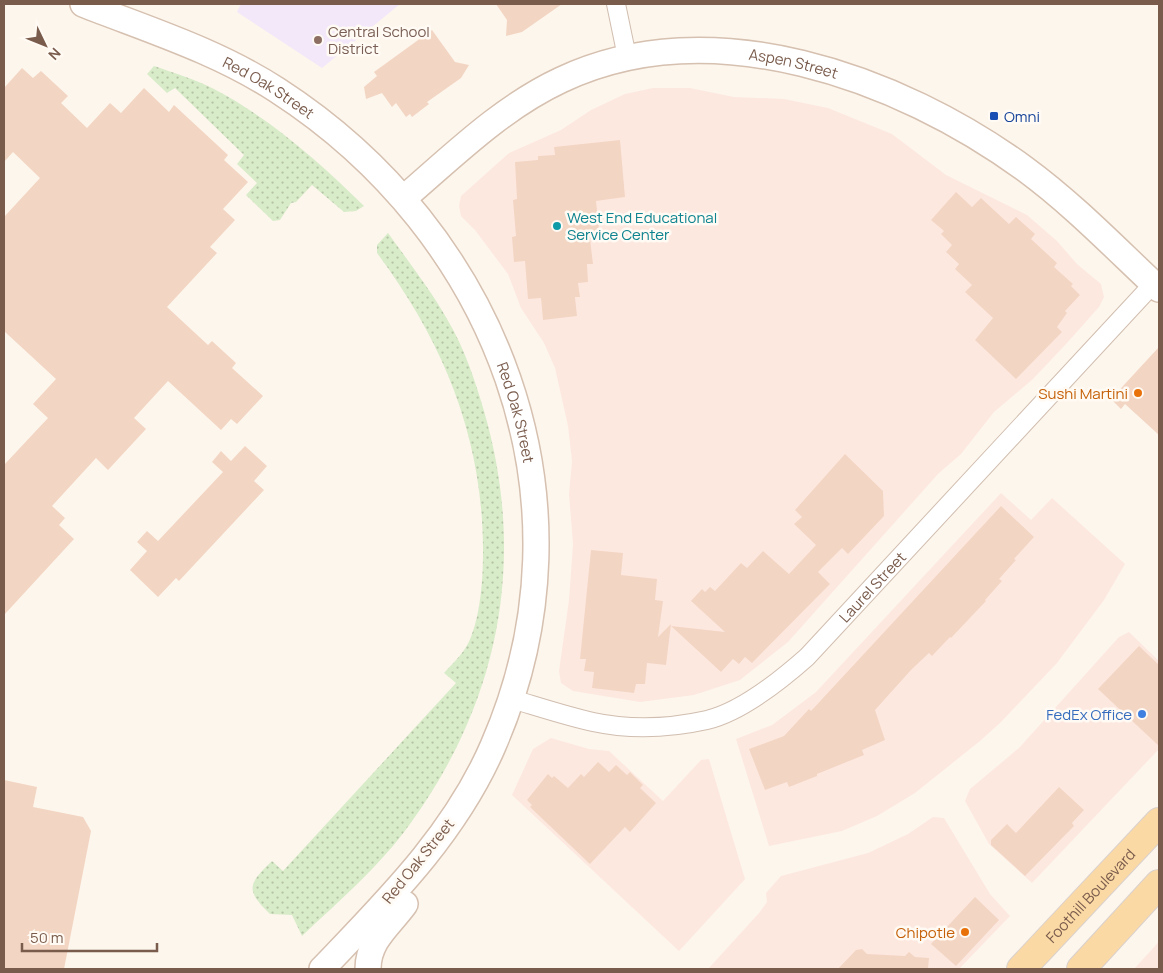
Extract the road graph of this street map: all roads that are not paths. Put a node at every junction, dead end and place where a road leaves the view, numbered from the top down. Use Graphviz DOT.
graph roads {
  1 [pos="82,4"];
  2 [pos="616,4"];
  3 [pos="627,57"];
  4 [pos="404,198"];
  5 [pos="1156,286"];
  6 [pos="512,699"];
  7 [pos="1159,822"];
  8 [pos="410,874"];
  9 [pos="1159,884"];
  10 [pos="322,969"];
  11 [pos="368,969"];
  12 [pos="1021,969"];
  13 [pos="1081,969"];
  1 -- 4 [label="street, Red Oak Street"];
  2 -- 3 [label="street"];
  3 -- 4 [label="street, Aspen Street"];
  3 -- 5 [label="street, Aspen Street"];
  4 -- 6 [label="street, Red Oak Street"];
  5 -- 6 [label="street, Laurel Street"];
  6 -- 8 [label="street, Red Oak Street"];
  7 -- 12 [label="main road, Foothill Boulevard"];
  8 -- 10 [label="street, Red Oak Street"];
  8 -- 11 [label="street"];
  9 -- 13 [label="main road"];
}
